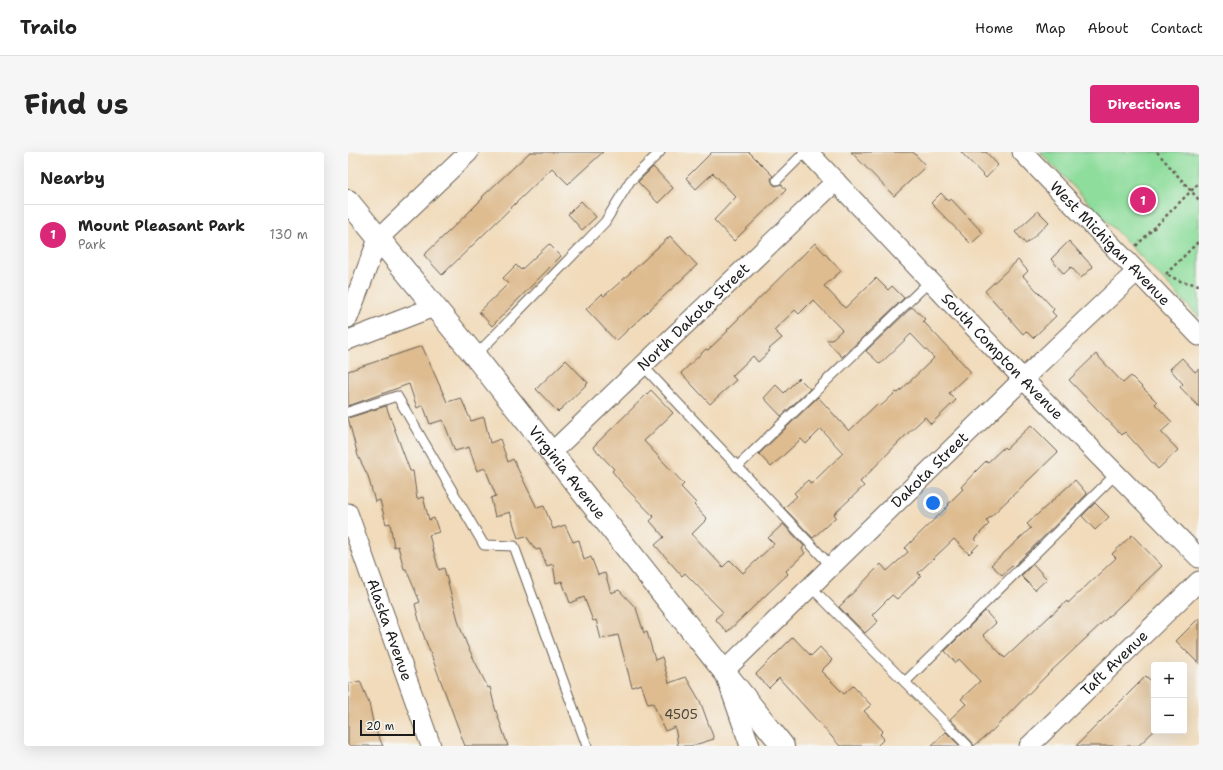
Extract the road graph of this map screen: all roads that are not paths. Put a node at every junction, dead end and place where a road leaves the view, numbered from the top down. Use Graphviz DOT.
graph roads {
  1 [pos="469,152"];
  2 [pos="660,152"];
  3 [pos="805,152"];
  4 [pos="808,152"];
  5 [pos="1022,152"];
  6 [pos="777,180"];
  7 [pos="836,181"];
  8 [pos="348,201"];
  9 [pos="378,239"];
  10 [pos="1136,272"];
  11 [pos="930,281"];
  12 [pos="434,307"];
  13 [pos="348,318"];
  14 [pos="1199,336"];
  15 [pos="348,340"];
  16 [pos="475,356"];
  17 [pos="643,366"];
  18 [pos="1023,379"];
  19 [pos="348,412"];
  20 [pos="551,453"];
  21 [pos="737,468"];
  22 [pos="1116,474"];
  23 [pos="348,513"];
  24 [pos="1199,558"];
  25 [pos="832,567"];
  26 [pos="1199,581"];
  27 [pos="811,587"];
  28 [pos="724,670"];
  29 [pos="905,682"];
  30 [pos="431,746"];
  31 [pos="587,746"];
  32 [pos="750,746"];
  33 [pos="784,746"];
  34 [pos="968,746"];
  35 [pos="1029,746"];
  1 -- 9 [label="street"];
  2 -- 16 [label="lane"];
  3 -- 6 [label="lane"];
  4 -- 7 [label="street, South Compton Avenue"];
  5 -- 10 [label="street, West Michigan Avenue"];
  7 -- 11 [label="street, South Compton Avenue"];
  7 -- 17 [label="street, North Dakota Street"];
  8 -- 9 [label="street, Virginia Avenue"];
  9 -- 12 [label="street, Virginia Avenue"];
  9 -- 13 [label="street"];
  10 -- 14 [label="street, West Michigan Avenue"];
  10 -- 18 [label="street, Dakota Street"];
  11 -- 18 [label="street, South Compton Avenue"];
  11 -- 21 [label="lane"];
  12 -- 15 [label="street"];
  12 -- 16 [label="street, Virginia Avenue"];
  16 -- 20 [label="street, Virginia Avenue"];
  17 -- 20 [label="street, North Dakota Street"];
  17 -- 21 [label="lane"];
  18 -- 22 [label="street, South Compton Avenue"];
  18 -- 25 [label="street, Dakota Street"];
  19 -- 31 [label="lane"];
  20 -- 28 [label="street, Virginia Avenue"];
  21 -- 25 [label="lane"];
  22 -- 24 [label="street, South Compton Avenue"];
  22 -- 29 [label="lane"];
  23 -- 30 [label="street, Alaska Avenue"];
  25 -- 27 [label="street, Dakota Street"];
  26 -- 35 [label="street, Taft Avenue"];
  27 -- 28 [label="street, Dakota Street"];
  27 -- 29 [label="lane"];
  28 -- 32 [label="street"];
  28 -- 33 [label="street, Virginia Avenue"];
  29 -- 34 [label="lane"];
}
